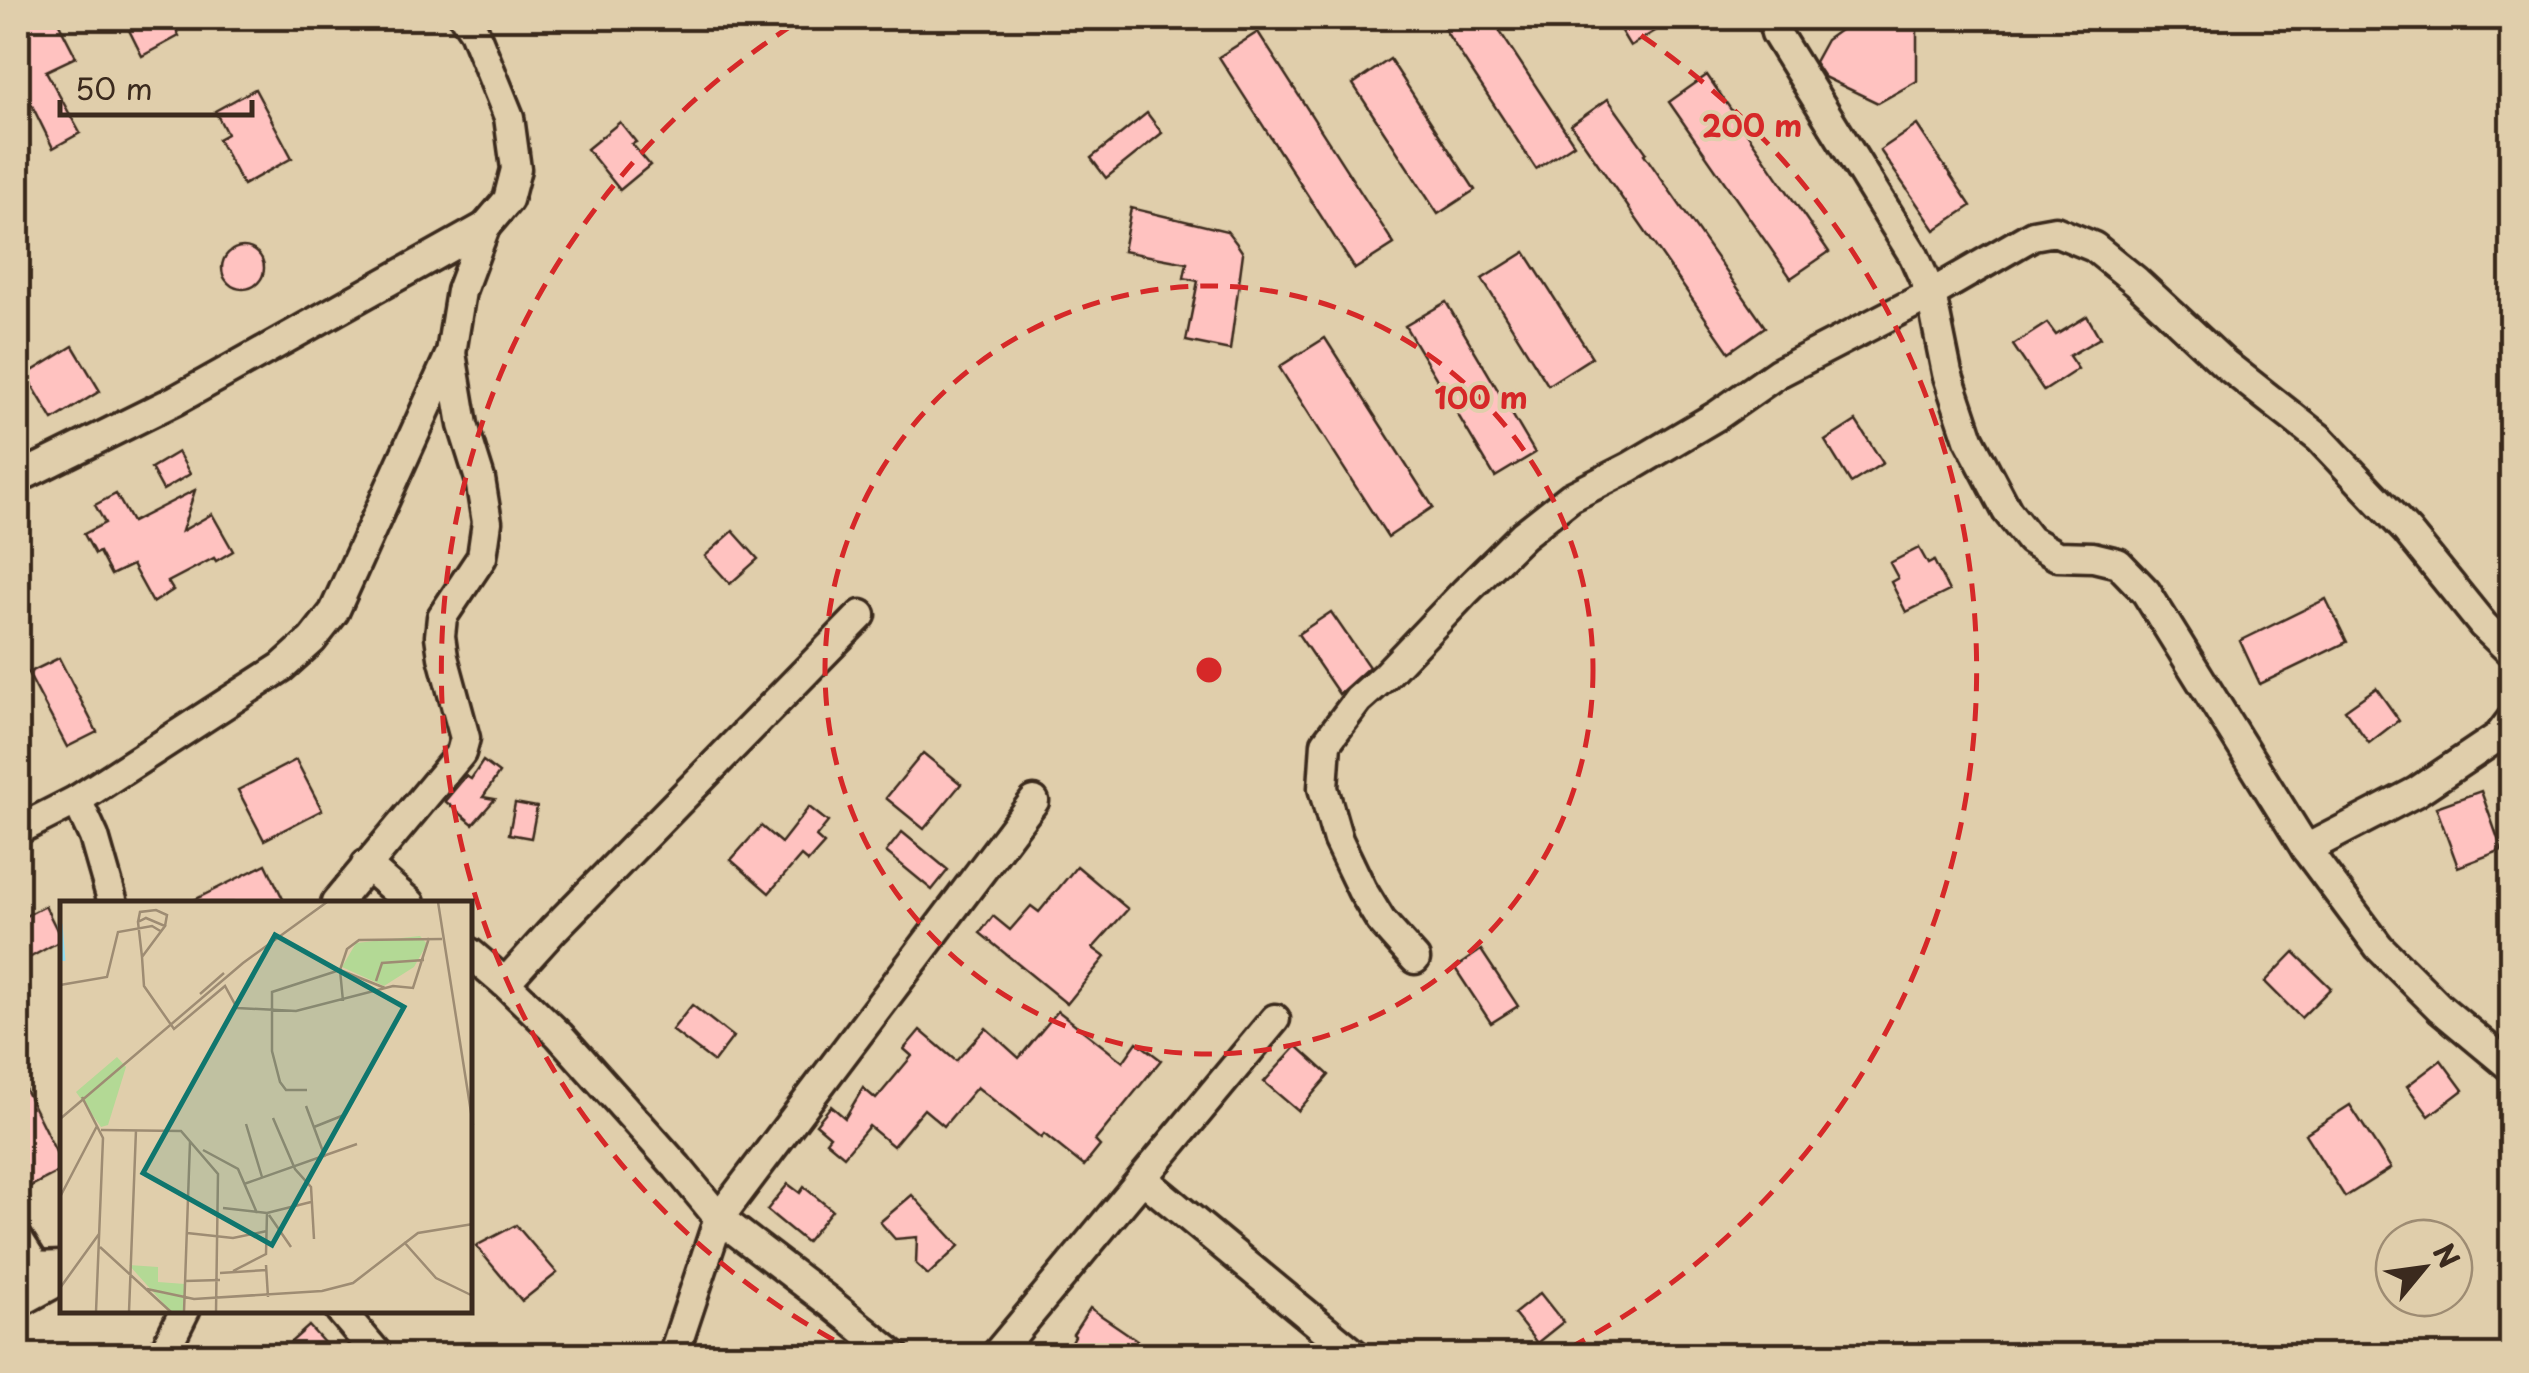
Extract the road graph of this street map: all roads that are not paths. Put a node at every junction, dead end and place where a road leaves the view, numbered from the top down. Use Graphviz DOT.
graph roads {
  1 [pos="465,18"];
  2 [pos="1772,18"];
  3 [pos="484,227"];
  4 [pos="1931,294"];
  5 [pos="451,354"];
  6 [pos="18,478"];
  7 [pos="861,615"];
  8 [pos="2512,654"];
  9 [pos="2512,719"];
  10 [pos="77,800"];
  11 [pos="1034,801"];
  12 [pos="18,830"];
  13 [pos="2306,849"];
  14 [pos="366,865"];
  15 [pos="112,901"];
  16 [pos="338,901"];
  17 [pos="408,901"];
  18 [pos="472,956"];
  19 [pos="1415,959"];
  20 [pos="505,983"];
  21 [pos="1275,1019"];
  22 [pos="2512,1068"];
  23 [pos="1142,1178"];
  24 [pos="719,1218"];
  25 [pos="18,1239"];
  26 [pos="60,1266"];
  27 [pos="60,1280"];
  28 [pos="18,1302"];
  29 [pos="184,1313"];
  30 [pos="343,1313"];
  31 [pos="162,1356"];
  32 [pos="379,1356"];
  33 [pos="673,1356"];
  34 [pos="895,1356"];
  35 [pos="994,1356"];
  36 [pos="1356,1356"];
  1 -- 3 [label="street"];
  2 -- 4 [label="street"];
  3 -- 5 [label="street"];
  3 -- 6 [label="street"];
  4 -- 8 [label="street"];
  4 -- 13 [label="street"];
  4 -- 19 [label="street"];
  5 -- 10 [label="street"];
  5 -- 14 [label="street"];
  7 -- 20 [label="street"];
  9 -- 13 [label="street"];
  10 -- 12 [label="street"];
  10 -- 15 [label="street"];
  11 -- 24 [label="street"];
  13 -- 22 [label="street"];
  14 -- 16 [label="street"];
  14 -- 17 [label="street"];
  18 -- 20 [label="street"];
  20 -- 24 [label="street"];
  21 -- 23 [label="street"];
  23 -- 35 [label="street"];
  23 -- 36 [label="street"];
  24 -- 33 [label="street"];
  24 -- 34 [label="street"];
  25 -- 26 [label="street"];
  27 -- 28 [label="street"];
  29 -- 31 [label="street"];
  30 -- 32 [label="street"];
}
